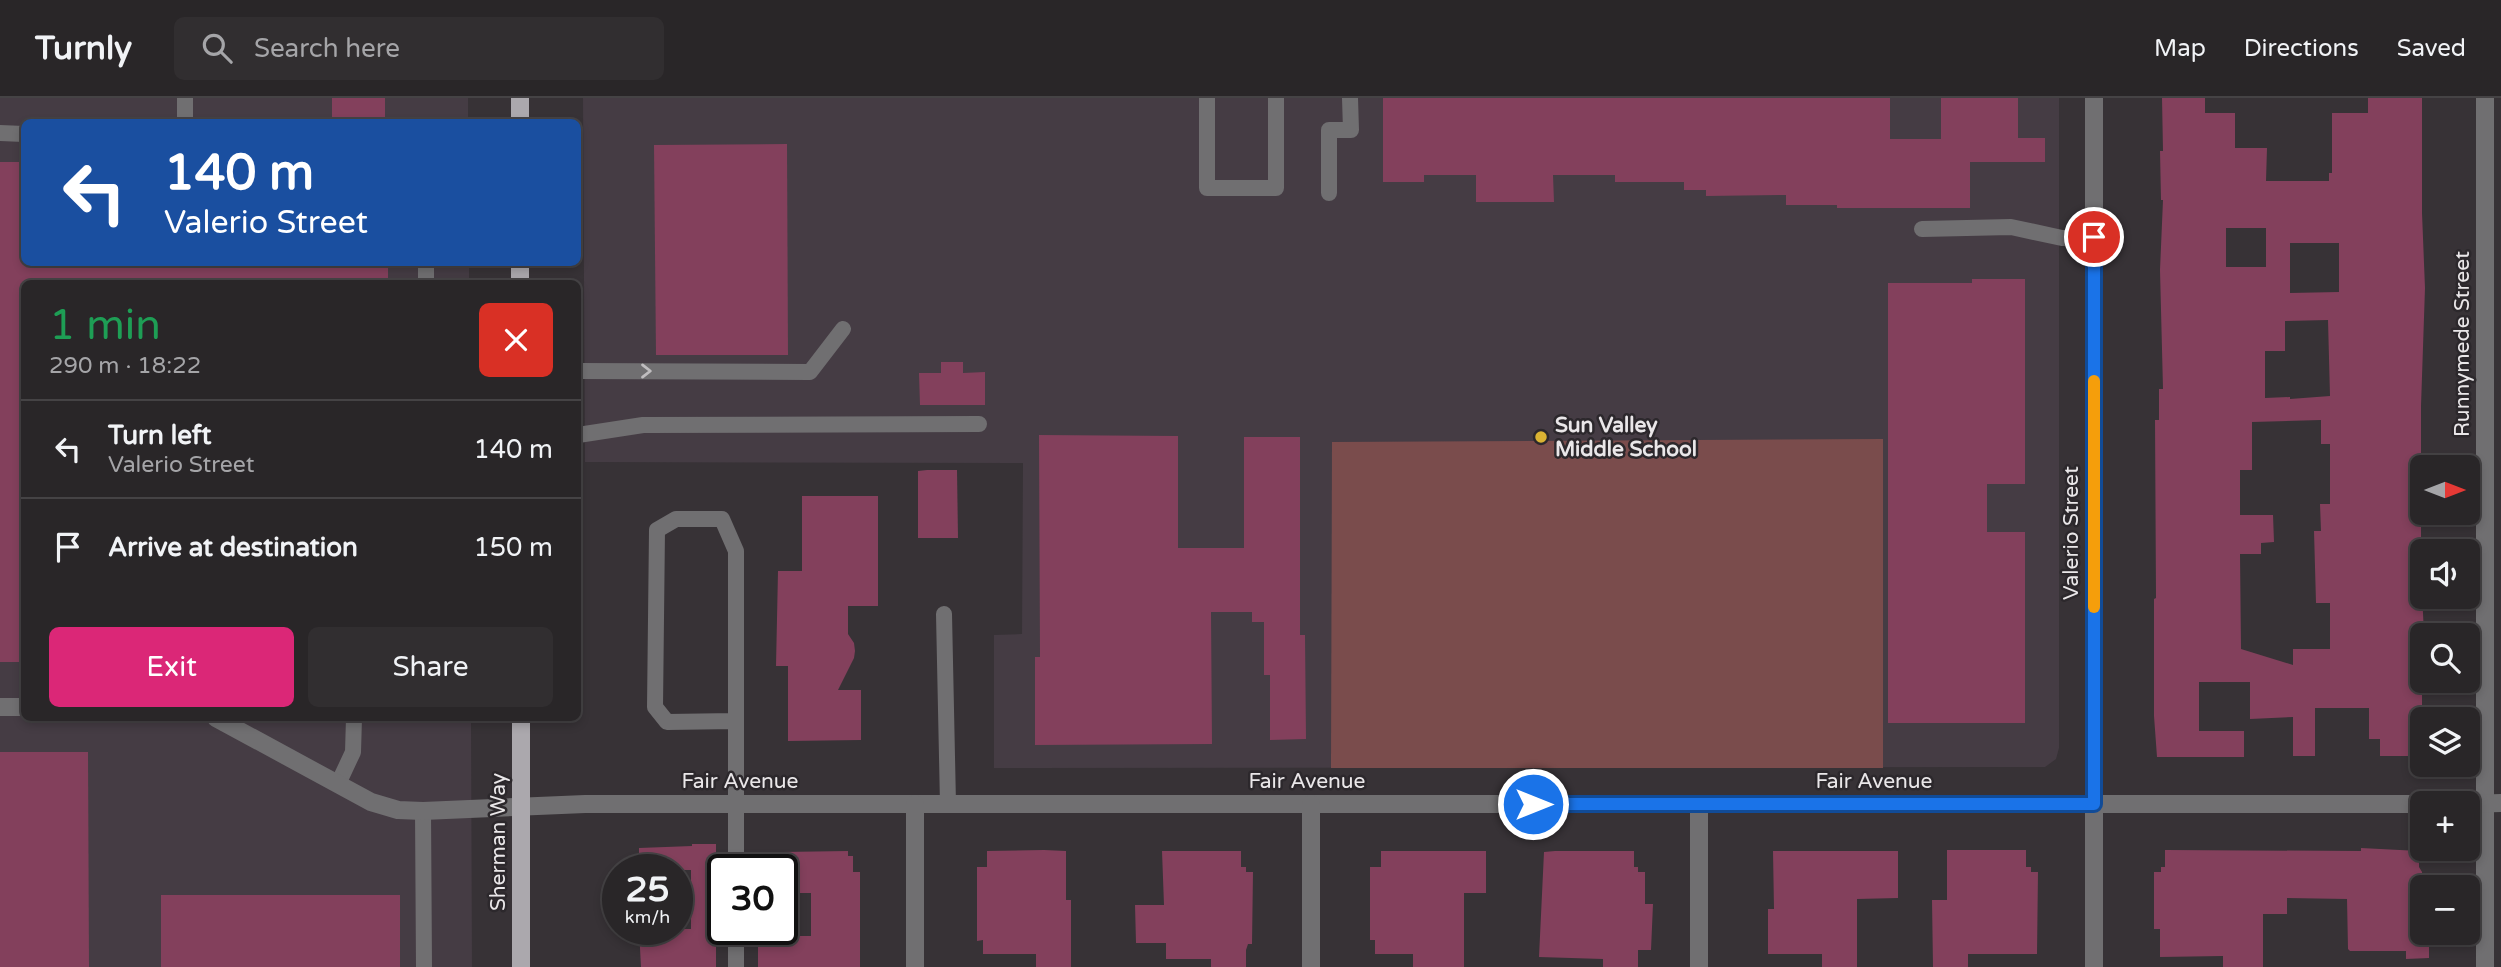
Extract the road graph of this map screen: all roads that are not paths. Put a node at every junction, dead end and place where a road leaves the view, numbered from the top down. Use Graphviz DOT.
graph roads {
  1 [pos="185,98"];
  2 [pos="520,98"];
  3 [pos="1207,98"];
  4 [pos="1276,98"];
  5 [pos="1350,98"];
  6 [pos="2094,98"];
  7 [pos="2485,98"];
  8 [pos="185,119"];
  9 [pos="520,119"];
  10 [pos="0,133"];
  11 [pos="21,134"];
  12 [pos="1329,193"];
  13 [pos="1922,229"];
  14 [pos="2094,237"];
  15 [pos="843,329"];
  16 [pos="581,371"];
  17 [pos="979,424"];
  18 [pos="581,435"];
  19 [pos="944,614"];
  20 [pos="0,707"];
  21 [pos="21,707"];
  22 [pos="222,721"];
  23 [pos="354,721"];
  24 [pos="521,721"];
  25 [pos="736,721"];
  26 [pos="338,784"];
  27 [pos="736,804"];
  28 [pos="915,804"];
  29 [pos="948,804"];
  30 [pos="1311,804"];
  31 [pos="1699,804"];
  32 [pos="2094,804"];
  33 [pos="2410,804"];
  34 [pos="2484,804"];
  35 [pos="520,807"];
  36 [pos="422,811"];
  37 [pos="736,854"];
  38 [pos="736,945"];
  39 [pos="424,967"];
  40 [pos="521,967"];
  41 [pos="736,967"];
  42 [pos="915,967"];
  43 [pos="1311,967"];
  44 [pos="1699,967"];
  45 [pos="2094,967"];
  46 [pos="2485,967"];
  1 -- 8 [label="lane"];
  2 -- 9 [label="main road"];
  3 -- 4 [label="lane"];
  5 -- 12 [label="lane"];
  6 -- 14 [label="street, Valerio Street"];
  7 -- 34 [label="street, Runnymede Street"];
  10 -- 11 [label="lane"];
  13 -- 14 [label="lane"];
  14 -- 32 [label="street, Valerio Street"];
  16 -- 15 [label="lane, one-way"];
  17 -- 18 [label="lane"];
  19 -- 29 [label="lane"];
  20 -- 21 [label="street"];
  22 -- 26 [label="street, Fair Avenue"];
  23 -- 26 [label="lane"];
  24 -- 35 [label="main road, Sherman Way"];
  25 -- 25 [label="lane"];
  25 -- 27 [label="lane"];
  26 -- 36 [label="street, Fair Avenue"];
  27 -- 28 [label="street, Fair Avenue"];
  27 -- 35 [label="street, Fair Avenue"];
  27 -- 37 [label="lane"];
  28 -- 29 [label="street, Fair Avenue"];
  28 -- 42 [label="street"];
  29 -- 30 [label="street, Fair Avenue"];
  30 -- 31 [label="street, Fair Avenue"];
  30 -- 43 [label="street"];
  31 -- 32 [label="street, Fair Avenue"];
  31 -- 44 [label="street"];
  32 -- 33 [label="street, Fair Avenue"];
  32 -- 45 [label="street, Valerio Street"];
  34 -- 46 [label="street, Runnymede Street"];
  35 -- 36 [label="street, Fair Avenue"];
  35 -- 40 [label="main road, Sherman Way"];
  36 -- 39 [label="lane"];
  38 -- 41 [label="lane"];
}
